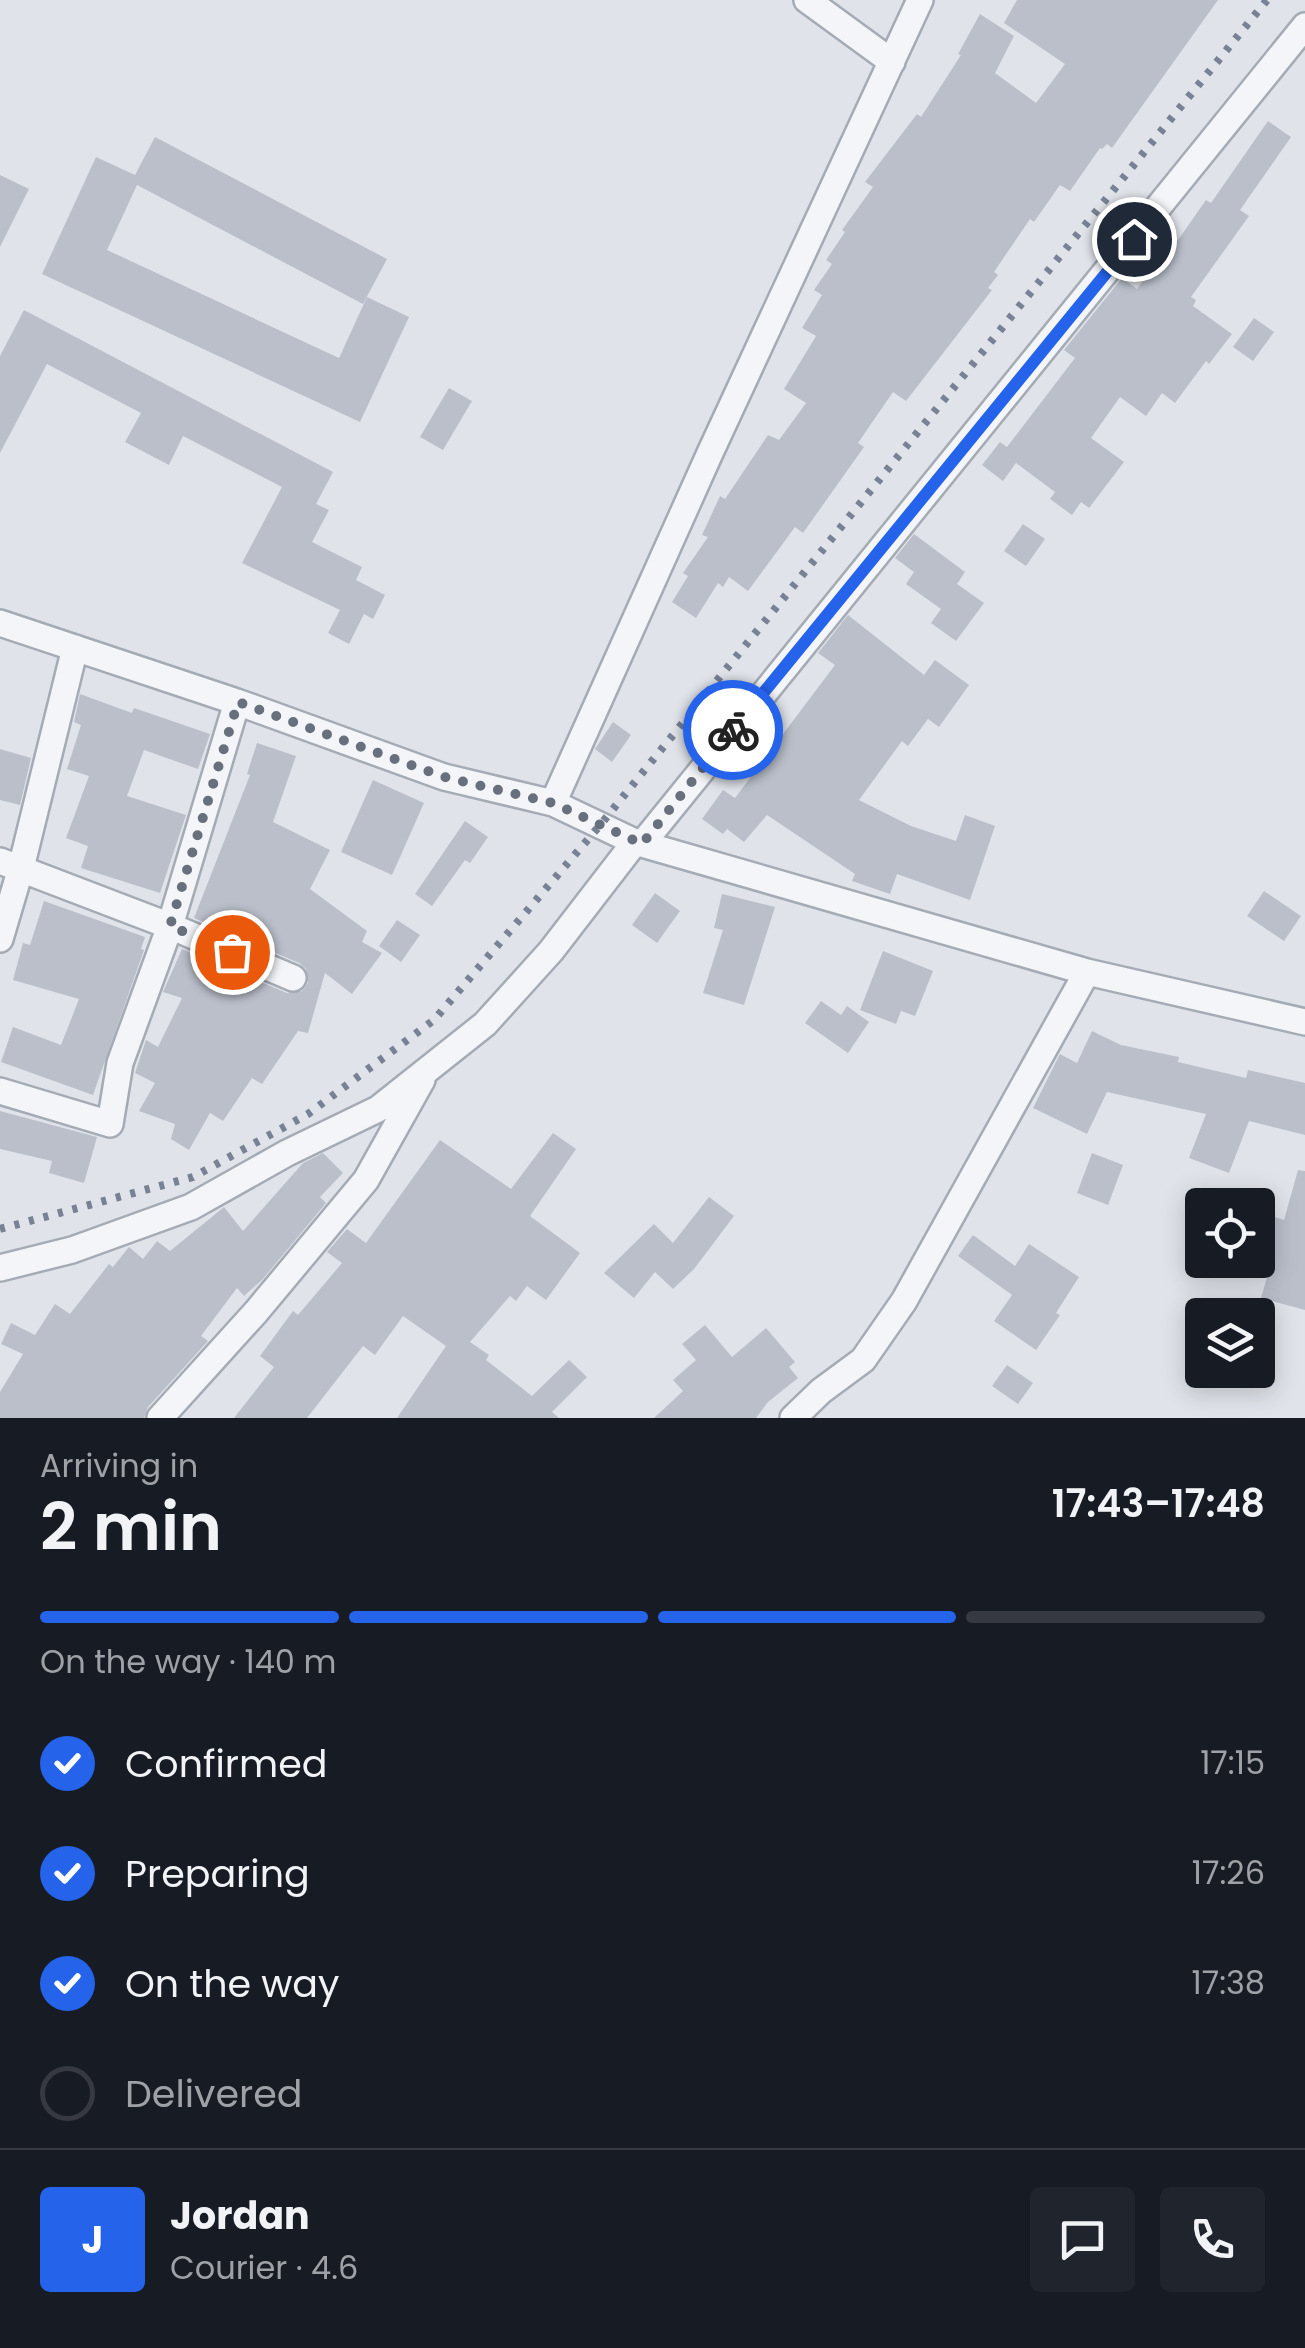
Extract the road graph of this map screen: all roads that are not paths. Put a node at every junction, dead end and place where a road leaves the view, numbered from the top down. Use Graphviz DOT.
graph roads {
  1 [pos="807,0"];
  2 [pos="920,0"];
  3 [pos="1305,26"];
  4 [pos="892,62"];
  5 [pos="0,623"];
  6 [pos="75,648"];
  7 [pos="238,702"];
  8 [pos="553,803"];
  9 [pos="638,843"];
  10 [pos="11,865"];
  11 [pos="170,926"];
  12 [pos="0,940"];
  13 [pos="1087,972"];
  14 [pos="293,978"];
  15 [pos="1305,1022"];
  16 [pos="427,1071"];
  17 [pos="0,1091"];
  18 [pos="0,1268"];
  19 [pos="160,1418"];
  20 [pos="793,1418"];
  1 -- 4 [label="street"];
  2 -- 4 [label="street"];
  3 -- 9 [label="street"];
  4 -- 8 [label="street"];
  5 -- 6 [label="street"];
  6 -- 7 [label="street"];
  6 -- 10 [label="street"];
  7 -- 8 [label="street"];
  7 -- 11 [label="street"];
  8 -- 9 [label="street"];
  9 -- 13 [label="street"];
  9 -- 16 [label="street"];
  10 -- 11 [label="street"];
  10 -- 12 [label="street"];
  11 -- 14 [label="street"];
  11 -- 17 [label="street"];
  13 -- 15 [label="street"];
  13 -- 20 [label="street"];
  16 -- 18 [label="street"];
  16 -- 19 [label="street"];
}
